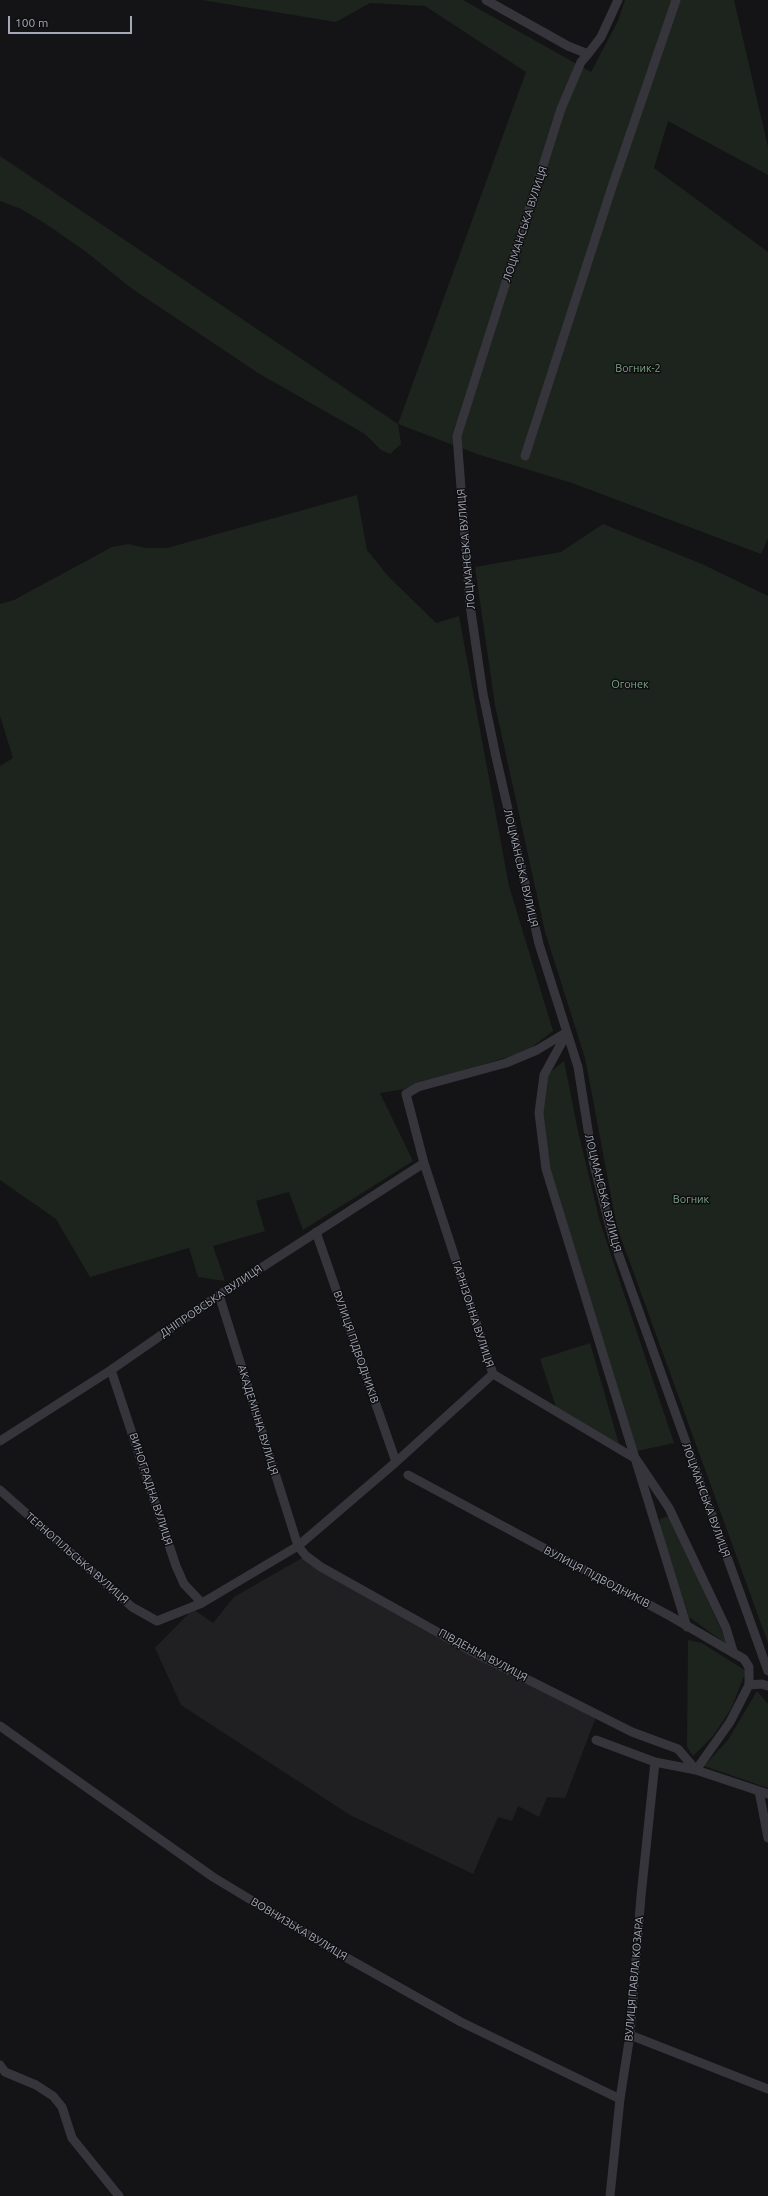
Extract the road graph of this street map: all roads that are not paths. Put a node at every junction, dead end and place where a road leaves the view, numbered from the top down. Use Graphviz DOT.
graph roads {
  1 [pos="486,0"];
  2 [pos="618,0"];
  3 [pos="676,0"];
  4 [pos="588,54"];
  5 [pos="524,456"];
  6 [pos="567,1032"];
  7 [pos="424,1163"];
  8 [pos="316,1232"];
  9 [pos="219,1295"];
  10 [pos="111,1370"];
  11 [pos="493,1374"];
  12 [pos="0,1441"];
  13 [pos="636,1460"];
  14 [pos="396,1462"];
  15 [pos="408,1476"];
  16 [pos="0,1490"];
  17 [pos="298,1546"];
  18 [pos="202,1603"];
  19 [pos="687,1627"];
  20 [pos="733,1651"];
  21 [pos="768,1671"];
  22 [pos="749,1685"];
  23 [pos="768,1686"];
  24 [pos="0,1726"];
  25 [pos="596,1740"];
  26 [pos="655,1762"];
  27 [pos="696,1770"];
  28 [pos="759,1791"];
  29 [pos="768,1794"];
  30 [pos="768,1838"];
  31 [pos="630,2035"];
  32 [pos="0,2065"];
  33 [pos="768,2089"];
  34 [pos="620,2098"];
  35 [pos="119,2196"];
  36 [pos="610,2196"];
  1 -- 4 [label="street"];
  2 -- 4 [label="street, ЛОЦМАНСЬКА ВУЛИЦЯ"];
  3 -- 5 [label="street"];
  4 -- 6 [label="street, ЛОЦМАНСЬКА ВУЛИЦЯ"];
  6 -- 7 [label="street, ГАРНІЗОННА ВУЛИЦЯ"];
  6 -- 13 [label="street"];
  6 -- 21 [label="street, ЛОЦМАНСЬКА ВУЛИЦЯ"];
  7 -- 8 [label="street, ДНІПРОВСЬКА ВУЛИЦЯ"];
  7 -- 11 [label="street, ГАРНІЗОННА ВУЛИЦЯ"];
  8 -- 9 [label="street, ДНІПРОВСЬКА ВУЛИЦЯ"];
  8 -- 14 [label="street, ВУЛИЦЯ ПІДВОДНИКІВ"];
  9 -- 10 [label="street, ДНІПРОВСЬКА ВУЛИЦЯ"];
  9 -- 17 [label="street, АКАДЕМІЧНА ВУЛИЦЯ"];
  10 -- 12 [label="street, ДНІПРОВСЬКА ВУЛИЦЯ"];
  10 -- 18 [label="street, ВИНОГРАДНА ВУЛИЦЯ"];
  11 -- 13 [label="street, ГАРНІЗОННА ВУЛИЦЯ"];
  11 -- 14 [label="street"];
  13 -- 19 [label="street"];
  13 -- 20 [label="street"];
  14 -- 17 [label="street"];
  15 -- 19 [label="street, ВУЛИЦЯ ПІДВОДНИКІВ"];
  16 -- 18 [label="street, ТЕРНОПІЛЬСЬКА ВУЛИЦЯ"];
  17 -- 18 [label="street"];
  17 -- 27 [label="street, ПІВДЕННА ВУЛИЦЯ"];
  19 -- 20 [label="street, ВУЛИЦЯ ПІДВОДНИКІВ"];
  20 -- 22 [label="street, ВУЛИЦЯ ПІДВОДНИКІВ"];
  22 -- 23 [label="street"];
  22 -- 27 [label="street"];
  24 -- 34 [label="street, ВОВНИЗЬКА ВУЛИЦЯ"];
  25 -- 26 [label="street"];
  26 -- 27 [label="street"];
  26 -- 31 [label="street, ВУЛИЦЯ ПАВЛА КОЗАРА"];
  27 -- 28 [label="street"];
  28 -- 29 [label="street"];
  28 -- 30 [label="street"];
  31 -- 33 [label="street"];
  31 -- 34 [label="street, ВУЛИЦЯ ПАВЛА КОЗАРА"];
  32 -- 35 [label="street"];
  34 -- 36 [label="street, ВУЛИЦЯ ПАВЛА КОЗАРА"];
}
